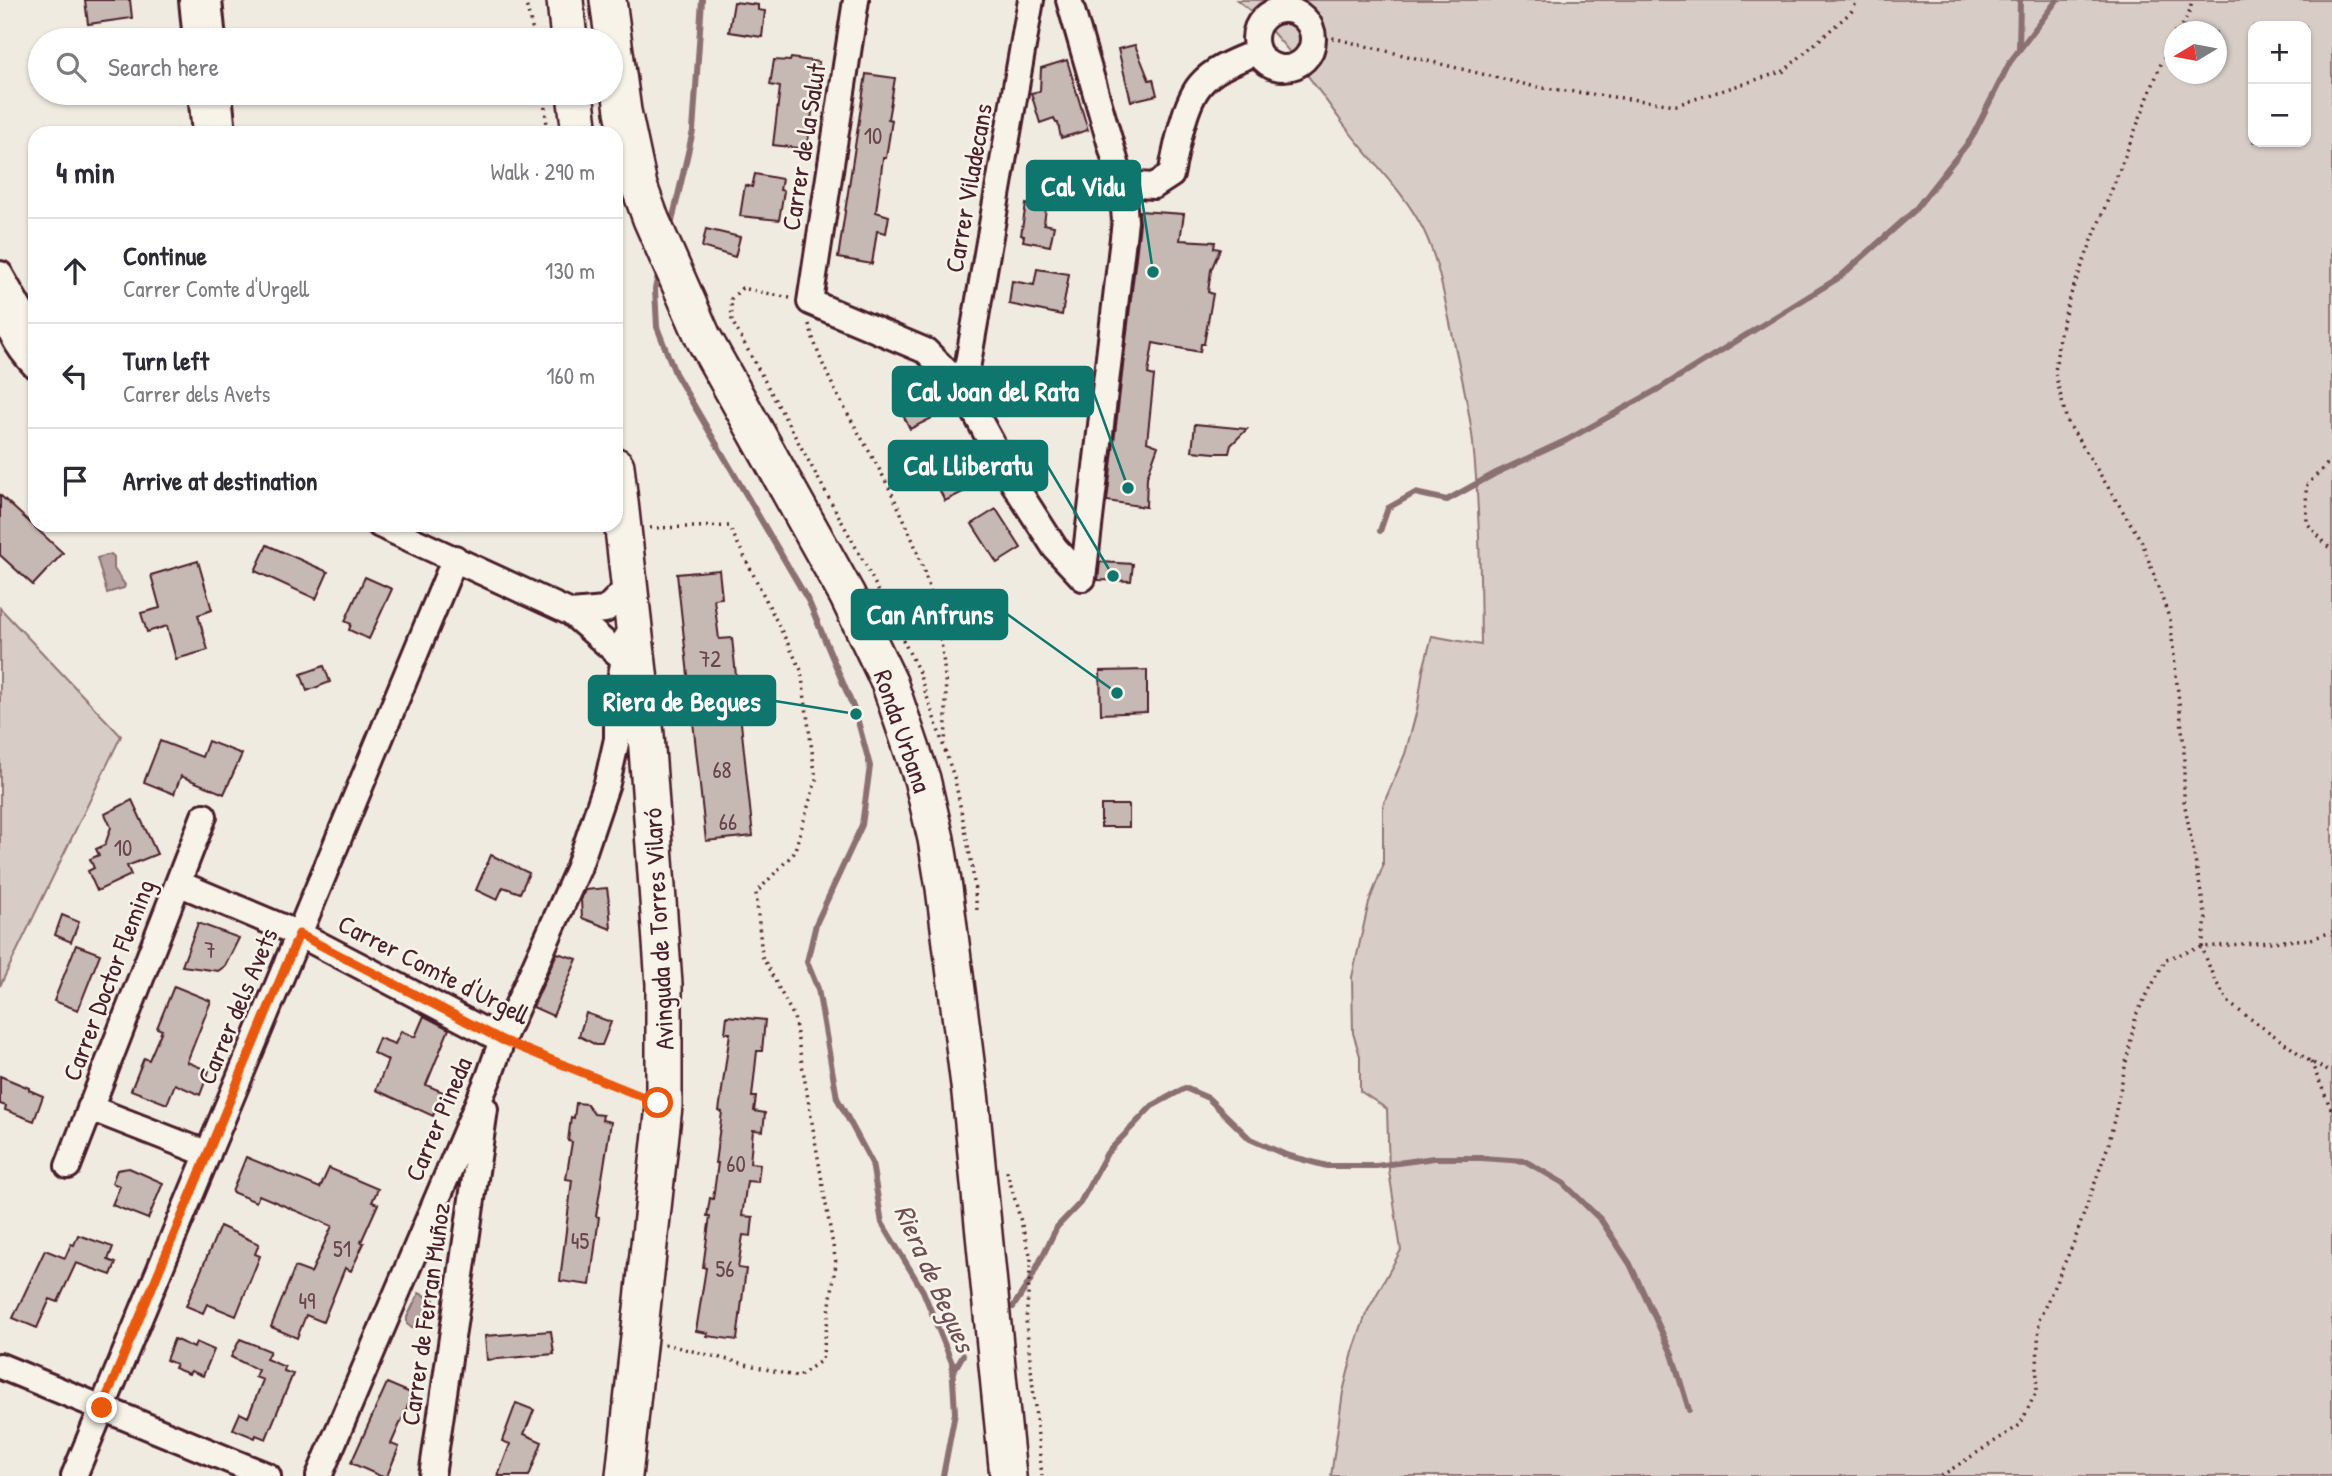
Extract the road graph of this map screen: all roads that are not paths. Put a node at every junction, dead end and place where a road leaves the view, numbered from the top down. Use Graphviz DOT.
graph roads {
  1 [pos="192,0"];
  2 [pos="209,0"];
  3 [pos="565,0"];
  4 [pos="608,0"];
  5 [pos="856,0"];
  6 [pos="1031,0"];
  7 [pos="1069,0"];
  8 [pos="1266,7"];
  9 [pos="1309,17"];
  10 [pos="195,28"];
  11 [pos="212,28"];
  12 [pos="568,28"];
  13 [pos="612,28"];
  14 [pos="1257,52"];
  15 [pos="202,105"];
  16 [pos="220,105"];
  17 [pos="576,105"];
  18 [pos="622,105"];
  19 [pos="204,126"];
  20 [pos="222,126"];
  21 [pos="579,126"];
  22 [pos="1122,184"];
  23 [pos="0,290"];
  24 [pos="13,338"];
  25 [pos="28,345"];
  26 [pos="28,359"];
  27 [pos="28,372"];
  28 [pos="960,385"];
  29 [pos="623,529"];
  30 [pos="396,532"];
  31 [pos="455,558"];
  32 [pos="628,587"];
  33 [pos="571,613"];
  34 [pos="624,659"];
  35 [pos="204,816"];
  36 [pos="178,883"];
  37 [pos="299,934"];
  38 [pos="502,1040"];
  39 [pos="489,1077"];
  40 [pos="90,1108"];
  41 [pos="208,1154"];
  42 [pos="68,1166"];
  43 [pos="0,1366"];
  44 [pos="102,1408"];
  45 [pos="74,1476"];
  46 [pos="268,1476"];
  47 [pos="318,1476"];
  48 [pos="432,1476"];
  49 [pos="624,1476"];
  50 [pos="1008,1476"];
  1 -- 10 [label="street"];
  2 -- 11 [label="street"];
  3 -- 12 [label="main road"];
  4 -- 13 [label="main road, Ronda Urbana"];
  5 -- 28 [label="street, Carrer de la Salut"];
  6 -- 28 [label="street, Carrer Viladecans"];
  7 -- 22 [label="street"];
  8 -- 9 [label="street"];
  8 -- 14 [label="street"];
  9 -- 14 [label="street"];
  14 -- 22 [label="street"];
  15 -- 19 [label="street"];
  16 -- 20 [label="street"];
  17 -- 21 [label="main road"];
  18 -- 50 [label="main road, Ronda Urbana"];
  22 -- 28 [label="street"];
  23 -- 24 [label="street"];
  24 -- 25 [label="street"];
  24 -- 26 [label="street"];
  24 -- 27 [label="street"];
  29 -- 32 [label="main road, Avinguda de Torres Vilaró"];
  30 -- 31 [label="street"];
  31 -- 33 [label="street"];
  31 -- 37 [label="street, Carrer dels Avets"];
  32 -- 33 [label="street"];
  32 -- 34 [label="street, Carrer Pineda"];
  32 -- 49 [label="main road, Avinguda de Torres Vilaró"];
  33 -- 34 [label="street"];
  34 -- 38 [label="street, Carrer Pineda"];
  35 -- 36 [label="street, Carrer Doctor Fleming"];
  36 -- 37 [label="street, Carrer Comte d'Urgell"];
  36 -- 40 [label="street, Carrer Doctor Fleming"];
  37 -- 38 [label="street, Carrer Comte d'Urgell"];
  37 -- 41 [label="street, Carrer dels Avets"];
  38 -- 39 [label="street, Carrer Pineda"];
  39 -- 47 [label="street, Carrer Pineda"];
  39 -- 48 [label="street, Carrer de Ferran Muñoz"];
  40 -- 41 [label="street"];
  40 -- 42 [label="street, Carrer Doctor Fleming"];
  41 -- 44 [label="street, Carrer dels Avets"];
  43 -- 44 [label="street"];
  44 -- 45 [label="street, Carrer dels Avets"];
  44 -- 46 [label="street"];
}
